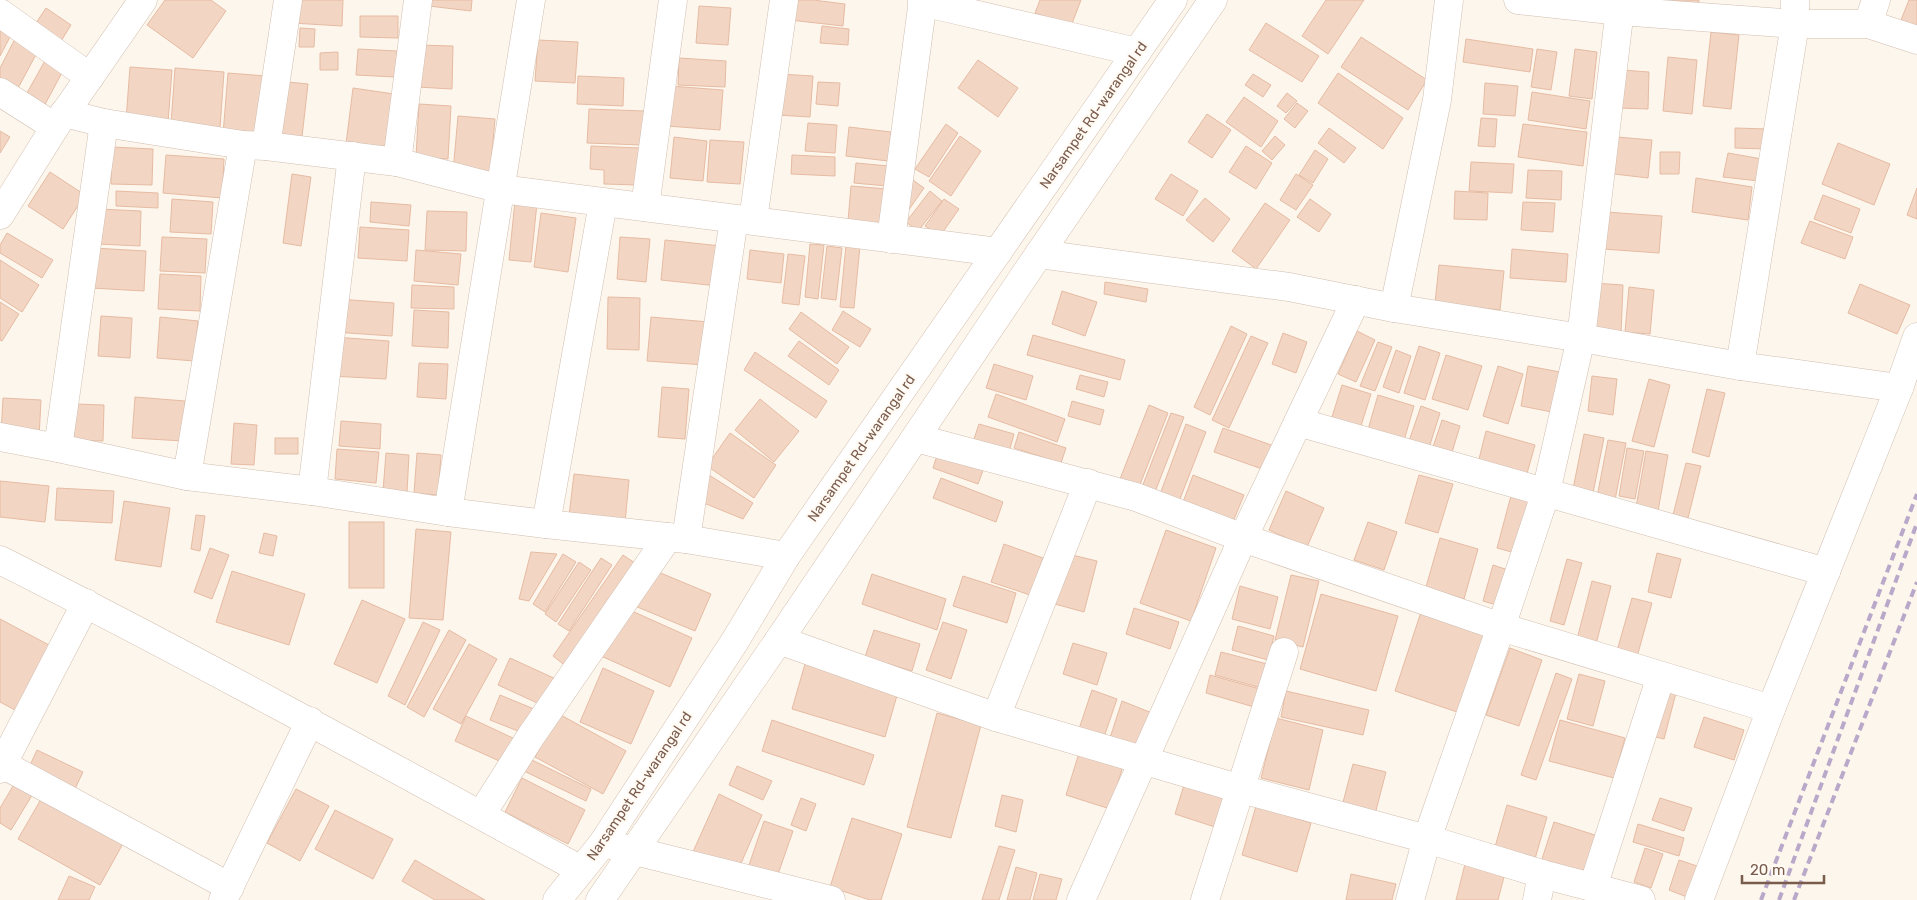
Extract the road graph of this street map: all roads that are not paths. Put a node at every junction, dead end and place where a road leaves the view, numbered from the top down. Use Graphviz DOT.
graph roads {
  1 [pos="143,0"];
  2 [pos="288,0"];
  3 [pos="418,0"];
  4 [pos="530,0"];
  5 [pos="673,0"];
  6 [pos="784,0"];
  7 [pos="1173,0"];
  8 [pos="1213,0"];
  9 [pos="1449,0"];
  10 [pos="1518,0"];
  11 [pos="923,1"];
  12 [pos="1620,6"];
  13 [pos="1795,12"];
  14 [pos="1872,12"];
  15 [pos="0,13"];
  16 [pos="1917,40"];
  17 [pos="1137,52"];
  18 [pos="90,77"];
  19 [pos="0,92"];
  20 [pos="59,120"];
  21 [pos="104,123"];
  22 [pos="254,145"];
  23 [pos="352,156"];
  24 [pos="397,162"];
  25 [pos="501,189"];
  26 [pos="603,203"];
  27 [pos="646,207"];
  28 [pos="0,215"];
  29 [pos="744,220"];
  30 [pos="890,239"];
  31 [pos="998,252"];
  32 [pos="1039,254"];
  33 [pos="1356,300"];
  34 [pos="1394,308"];
  35 [pos="1581,338"];
  36 [pos="1917,338"];
  37 [pos="1740,366"];
  38 [pos="1899,388"];
  39 [pos="1298,422"];
  40 [pos="0,437"];
  41 [pos="916,438"];
  42 [pos="58,448"];
  43 [pos="186,476"];
  44 [pos="1088,483"];
  45 [pos="312,490"];
  46 [pos="1546,492"];
  47 [pos="448,512"];
  48 [pos="546,524"];
  49 [pos="677,538"];
  50 [pos="1243,538"];
  51 [pos="786,556"];
  52 [pos="0,560"];
  53 [pos="1826,572"];
  54 [pos="86,603"];
  55 [pos="1502,628"];
  56 [pos="779,640"];
  57 [pos="1284,652"];
  58 [pos="1661,676"];
  59 [pos="1771,709"];
  60 [pos="996,717"];
  61 [pos="310,722"];
  62 [pos="1143,759"];
  63 [pos="1,767"];
  64 [pos="1241,789"];
  65 [pos="481,815"];
  66 [pos="1427,839"];
  67 [pos="603,843"];
  68 [pos="636,851"];
  69 [pos="581,870"];
  70 [pos="1540,887"];
  71 [pos="1593,887"];
  72 [pos="226,894"];
  73 [pos="557,900"];
  74 [pos="600,900"];
  75 [pos="831,900"];
  76 [pos="1081,900"];
  77 [pos="1205,900"];
  78 [pos="1410,900"];
  79 [pos="1640,900"];
  80 [pos="1699,900"];
  1 -- 18 [label="street"];
  2 -- 22 [label="street"];
  3 -- 24 [label="street"];
  4 -- 25 [label="street"];
  5 -- 27 [label="street"];
  6 -- 29 [label="street"];
  7 -- 17 [label="street, Narsampet Rd-warangal rd"];
  8 -- 32 [label="street"];
  9 -- 34 [label="street"];
  10 -- 12 [label="street"];
  11 -- 17 [label="street"];
  11 -- 30 [label="street"];
  12 -- 13 [label="street"];
  12 -- 35 [label="street"];
  13 -- 14 [label="street"];
  13 -- 37 [label="street"];
  14 -- 16 [label="street"];
  15 -- 18 [label="street"];
  17 -- 31 [label="street, Narsampet Rd-warangal rd"];
  18 -- 20 [label="street"];
  19 -- 20 [label="street"];
  20 -- 21 [label="street"];
  20 -- 28 [label="street"];
  21 -- 22 [label="street"];
  21 -- 42 [label="street"];
  22 -- 23 [label="street"];
  22 -- 43 [label="street"];
  23 -- 24 [label="street"];
  23 -- 45 [label="street"];
  24 -- 25 [label="street"];
  25 -- 26 [label="street"];
  25 -- 47 [label="street"];
  26 -- 27 [label="street"];
  26 -- 48 [label="street"];
  27 -- 29 [label="street"];
  29 -- 30 [label="street"];
  29 -- 49 [label="street"];
  30 -- 31 [label="street"];
  31 -- 51 [label="street, Narsampet Rd-warangal rd"];
  32 -- 33 [label="street"];
  32 -- 41 [label="street"];
  33 -- 34 [label="street"];
  33 -- 39 [label="street"];
  34 -- 35 [label="street"];
  35 -- 37 [label="street"];
  35 -- 46 [label="street"];
  36 -- 38 [label="street"];
  37 -- 38 [label="street"];
  38 -- 53 [label="street"];
  39 -- 46 [label="street"];
  39 -- 50 [label="street"];
  40 -- 42 [label="street"];
  41 -- 44 [label="street"];
  41 -- 56 [label="street"];
  42 -- 43 [label="street"];
  43 -- 45 [label="street"];
  44 -- 50 [label="street"];
  44 -- 60 [label="street"];
  45 -- 47 [label="street"];
  46 -- 53 [label="street"];
  46 -- 55 [label="street"];
  47 -- 48 [label="street"];
  48 -- 49 [label="street"];
  49 -- 51 [label="street"];
  49 -- 65 [label="street"];
  50 -- 55 [label="street"];
  50 -- 62 [label="street"];
  51 -- 67 [label="street, Narsampet Rd-warangal rd"];
  52 -- 54 [label="street"];
  53 -- 59 [label="street"];
  54 -- 61 [label="street"];
  54 -- 63 [label="street"];
  55 -- 58 [label="street"];
  55 -- 66 [label="street"];
  56 -- 60 [label="street"];
  56 -- 68 [label="street"];
  57 -- 64 [label="street"];
  58 -- 59 [label="street"];
  58 -- 71 [label="street"];
  59 -- 80 [label="street"];
  60 -- 62 [label="street"];
  61 -- 65 [label="street"];
  61 -- 72 [label="street"];
  62 -- 64 [label="street"];
  62 -- 76 [label="street"];
  63 -- 72 [label="street"];
  64 -- 66 [label="street"];
  64 -- 77 [label="street"];
  65 -- 69 [label="street"];
  66 -- 70 [label="street"];
  66 -- 78 [label="street"];
  67 -- 68 [label="street"];
  67 -- 69 [label="street, Narsampet Rd-warangal rd"];
  68 -- 74 [label="street"];
  68 -- 75 [label="street"];
  69 -- 73 [label="street, Narsampet Rd-warangal rd"];
  70 -- 71 [label="street"];
  71 -- 79 [label="street"];
}
